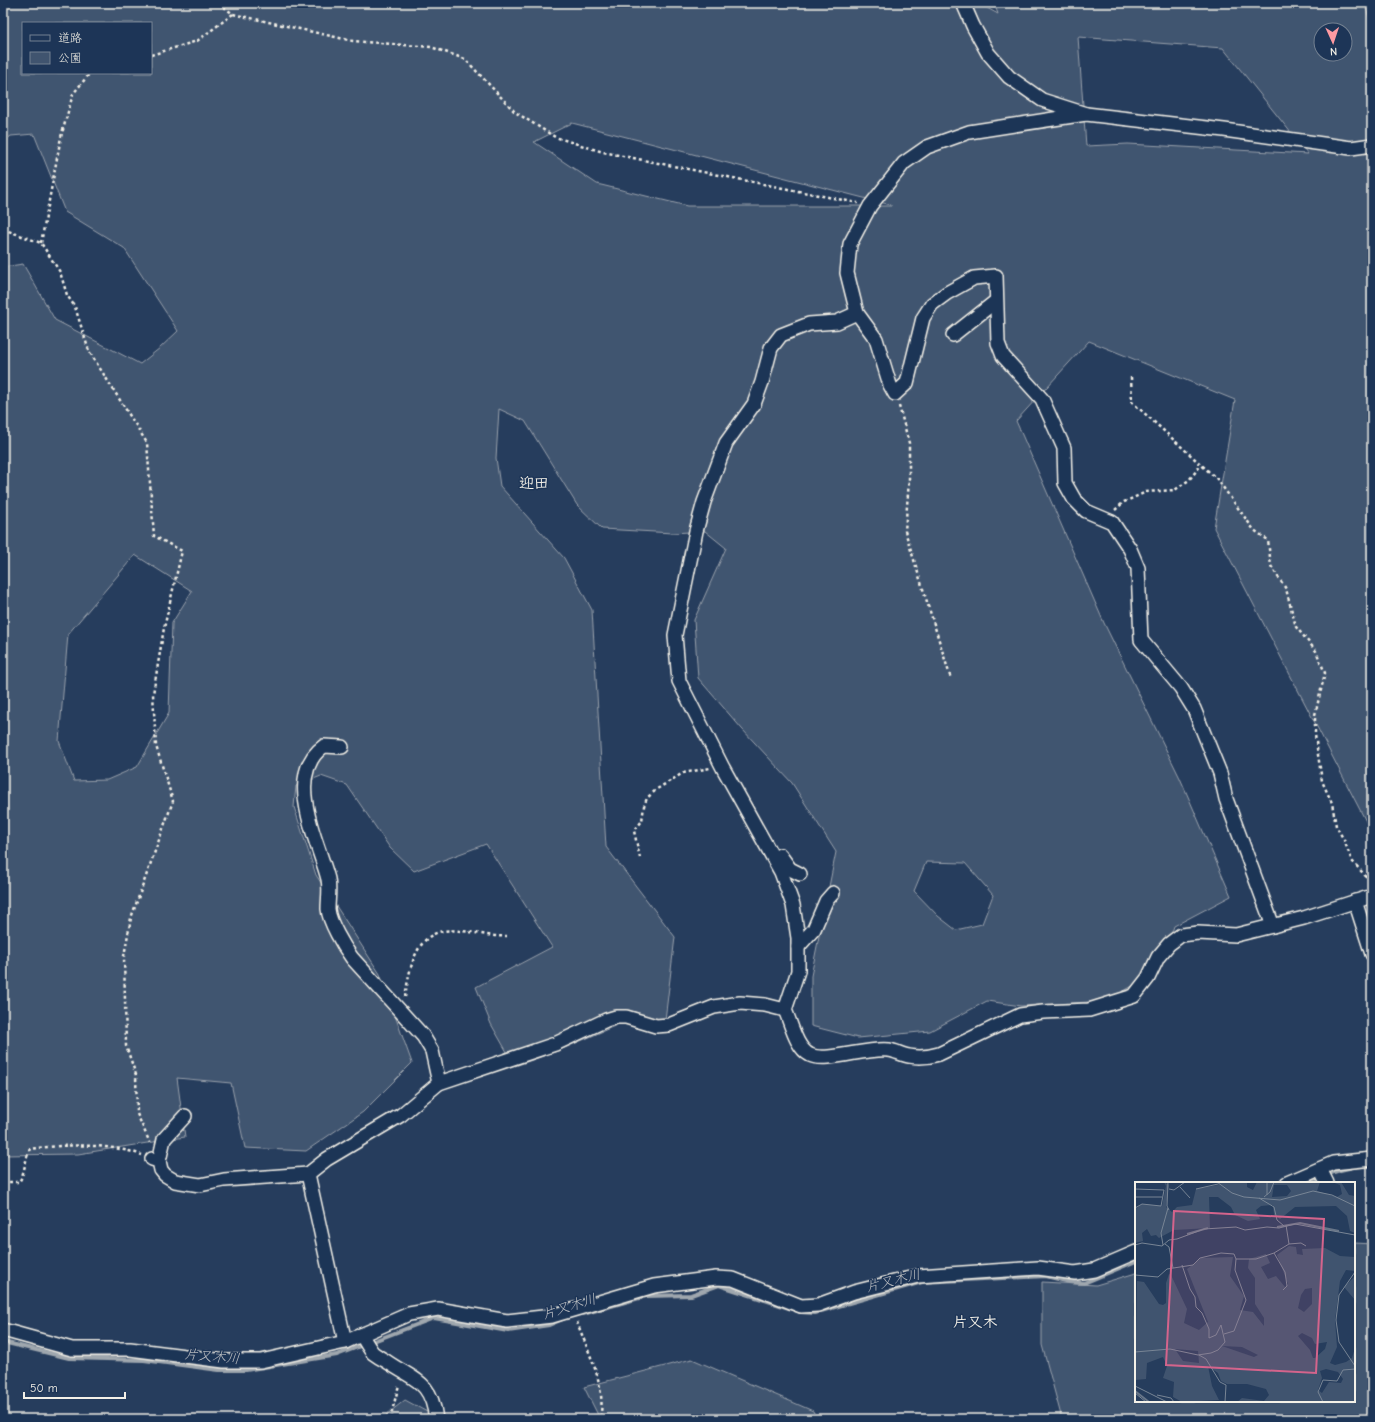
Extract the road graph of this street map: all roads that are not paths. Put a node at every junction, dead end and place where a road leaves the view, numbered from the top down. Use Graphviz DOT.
graph roads {
  1 [pos="963,3"];
  2 [pos="1086,114"];
  3 [pos="1372,145"];
  4 [pos="996,301"];
  5 [pos="857,313"];
  6 [pos="953,335"];
  7 [pos="342,747"];
  8 [pos="763,841"];
  9 [pos="800,874"];
  10 [pos="833,893"];
  11 [pos="1372,896"];
  12 [pos="1355,901"];
  13 [pos="1273,926"];
  14 [pos="798,948"];
  15 [pos="1372,954"];
  16 [pos="785,1010"];
  17 [pos="439,1083"];
  18 [pos="185,1116"];
  19 [pos="1372,1159"];
  20 [pos="308,1174"];
  21 [pos="1324,1177"];
  22 [pos="1293,1182"];
  23 [pos="1135,1252"];
  24 [pos="3,1330"];
  25 [pos="365,1340"];
  26 [pos="345,1342"];
  27 [pos="436,1419"];
  1 -- 2 [label="street"];
  2 -- 3 [label="street"];
  2 -- 5 [label="street"];
  4 -- 5 [label="street"];
  4 -- 6 [label="street"];
  4 -- 13 [label="street"];
  5 -- 8 [label="street"];
  7 -- 17 [label="street"];
  8 -- 9 [label="street"];
  8 -- 14 [label="street"];
  10 -- 14 [label="street"];
  11 -- 12 [label="street"];
  12 -- 13 [label="street"];
  12 -- 15 [label="street"];
  13 -- 16 [label="street"];
  14 -- 16 [label="street"];
  16 -- 17 [label="street"];
  17 -- 20 [label="street"];
  18 -- 20 [label="street"];
  19 -- 21 [label="street"];
  20 -- 26 [label="street"];
  21 -- 22 [label="street"];
  23 -- 25 [label="street"];
  24 -- 26 [label="street"];
  25 -- 26 [label="street"];
  25 -- 27 [label="street"];
}
